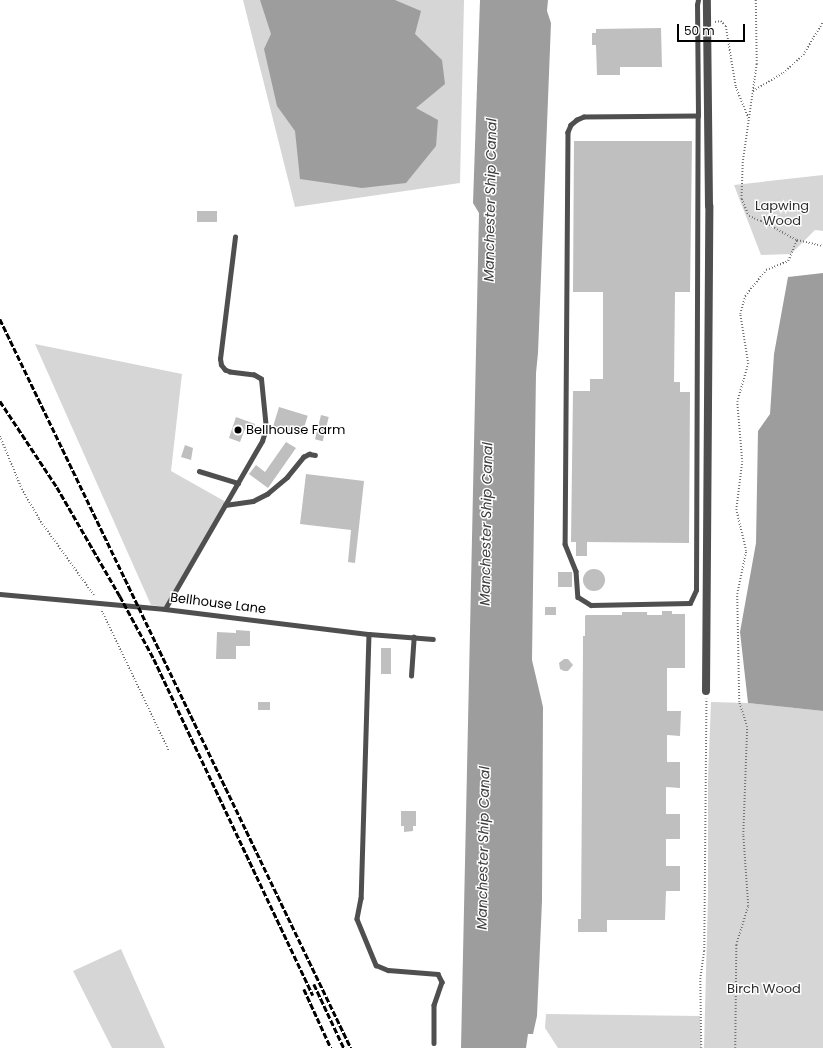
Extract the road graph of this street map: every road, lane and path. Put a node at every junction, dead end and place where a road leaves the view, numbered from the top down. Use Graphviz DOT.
graph roads {
  1 [pos="698,0"];
  2 [pos="707,0"];
  3 [pos="756,0"];
  4 [pos="708,22"];
  5 [pos="823,22"];
  6 [pos="753,91"];
  7 [pos="698,116"];
  8 [pos="749,121"];
  9 [pos="235,237"];
  10 [pos="797,240"];
  11 [pos="823,246"];
  12 [pos="0,436"];
  13 [pos="315,455"];
  14 [pos="200,471"];
  15 [pos="238,483"];
  16 [pos="225,505"];
  17 [pos="0,594"];
  18 [pos="98,603"];
  19 [pos="165,609"];
  20 [pos="368,634"];
  21 [pos="414,637"];
  22 [pos="433,639"];
  23 [pos="411,676"];
  24 [pos="706,691"];
  25 [pos="169,751"];
  26 [pos="434,1043"];
  27 [pos="700,1048"];
  28 [pos="735,1048"];
  1 -- 7 [label="lane"];
  2 -- 4 [label="street"];
  3 -- 6 [label="path"];
  4 -- 8 [label="path"];
  4 -- 24 [label="street"];
  5 -- 6 [label="path"];
  6 -- 8 [label="path"];
  7 -- 7 [label="lane"];
  8 -- 10 [label="path"];
  9 -- 15 [label="lane"];
  10 -- 11 [label="path"];
  10 -- 28 [label="path"];
  12 -- 18 [label="path"];
  13 -- 16 [label="lane"];
  14 -- 15 [label="lane"];
  15 -- 16 [label="lane"];
  16 -- 19 [label="lane"];
  17 -- 18 [label="lane, Bellhouse Lane"];
  18 -- 19 [label="lane, Bellhouse Lane"];
  18 -- 25 [label="path"];
  19 -- 20 [label="lane, Bellhouse Lane"];
  20 -- 21 [label="lane, Bellhouse Lane"];
  20 -- 26 [label="lane"];
  21 -- 22 [label="lane, Bellhouse Lane"];
  21 -- 23 [label="lane"];
  24 -- 27 [label="path"];
}
